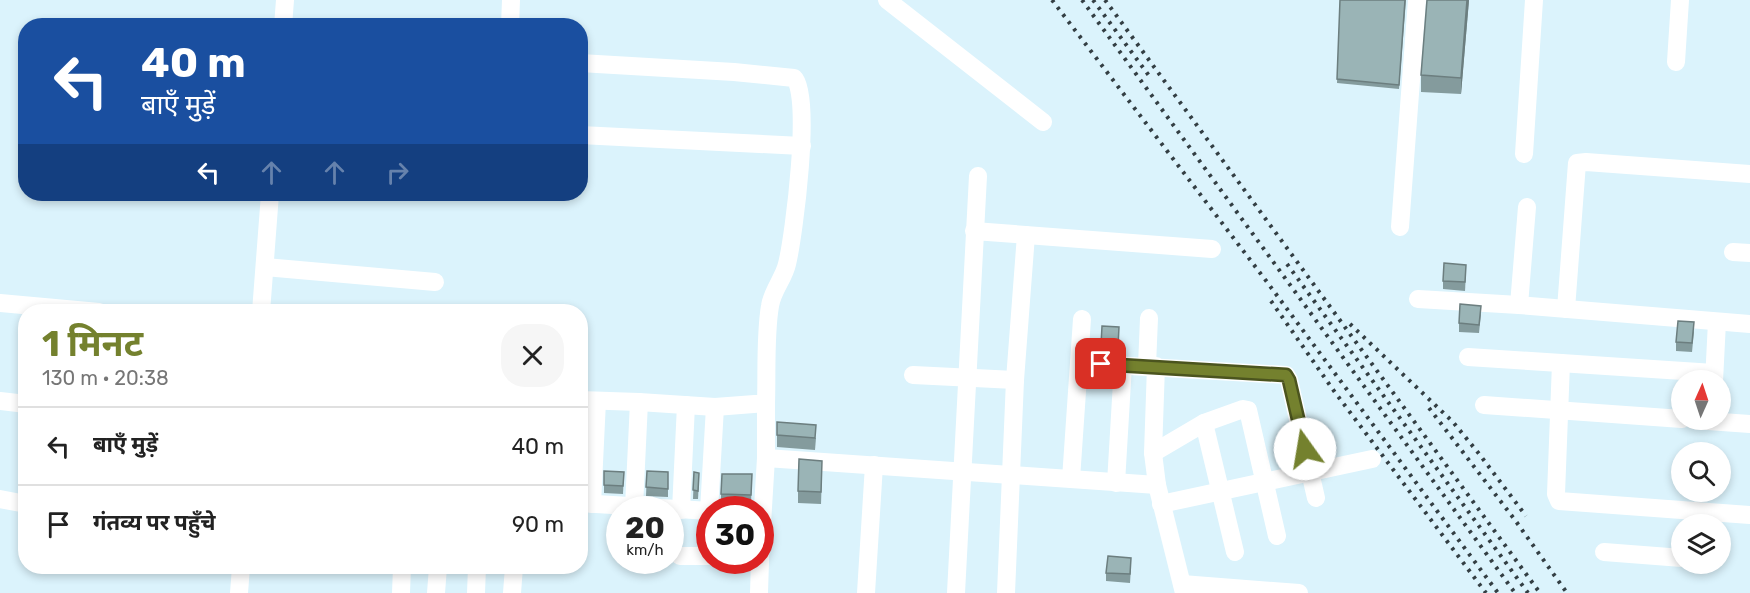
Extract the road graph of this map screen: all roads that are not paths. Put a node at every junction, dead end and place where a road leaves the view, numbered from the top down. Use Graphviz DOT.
graph roads {
  1 [pos="285,0"];
  2 [pos="512,0"];
  3 [pos="887,0"];
  4 [pos="1417,0"];
  5 [pos="1534,0"];
  6 [pos="1680,0"];
  7 [pos="284,18"];
  8 [pos="511,18"];
  9 [pos="1676,62"];
  10 [pos="588,64"];
  11 [pos="1043,122"];
  12 [pos="588,135"];
  13 [pos="802,146"];
  14 [pos="1524,154"];
  15 [pos="1750,174"];
  16 [pos="978,176"];
  17 [pos="270,201"];
  18 [pos="1527,207"];
  19 [pos="1400,227"];
  20 [pos="974,231"];
  21 [pos="1026,235"];
  22 [pos="1212,249"];
  23 [pos="265,267"];
  24 [pos="435,282"];
  25 [pos="1418,299"];
  26 [pos="0,303"];
  27 [pos="262,304"];
  28 [pos="18,305"];
  29 [pos="1519,305"];
  30 [pos="1566,309"];
  31 [pos="1149,318"];
  32 [pos="1082,319"];
  33 [pos="1718,322"];
  34 [pos="1750,324"];
  35 [pos="1468,357"];
  36 [pos="1078,363"];
  37 [pos="1561,363"];
  38 [pos="1123,365"];
  39 [pos="1151,366"];
  40 [pos="1715,370"];
  41 [pos="1671,373"];
  42 [pos="913,375"];
  43 [pos="966,377"];
  44 [pos="1015,380"];
  45 [pos="0,401"];
  46 [pos="589,401"];
  47 [pos="639,402"];
  48 [pos="18,403"];
  49 [pos="766,403"];
  50 [pos="686,405"];
  51 [pos="1484,405"];
  52 [pos="716,407"];
  53 [pos="1558,410"];
  54 [pos="1671,418"];
  55 [pos="1731,422"];
  56 [pos="1204,423"];
  57 [pos="1750,424"];
  58 [pos="588,435"];
  59 [pos="1153,453"];
  60 [pos="766,458"];
  61 [pos="1372,459"];
  62 [pos="873,465"];
  63 [pos="962,471"];
  64 [pos="1311,472"];
  65 [pos="1010,475"];
  66 [pos="1071,479"];
  67 [pos="1265,482"];
  68 [pos="1116,483"];
  69 [pos="1157,485"];
  70 [pos="1222,492"];
  71 [pos="635,496"];
  72 [pos="682,496"];
  73 [pos="710,496"];
  74 [pos="763,496"];
  75 [pos="1316,498"];
  76 [pos="0,499"];
  77 [pos="18,502"];
  78 [pos="588,504"];
  79 [pos="1161,504"];
  80 [pos="606,505"];
  81 [pos="1671,515"];
  82 [pos="1750,515"];
  83 [pos="1731,517"];
  84 [pos="1277,536"];
  85 [pos="1235,552"];
  86 [pos="1604,552"];
  87 [pos="1671,557"];
  88 [pos="240,574"];
  89 [pos="401,574"];
  90 [pos="437,574"];
  91 [pos="477,574"];
  92 [pos="513,574"];
  93 [pos="760,574"];
  94 [pos="1183,589"];
  95 [pos="239,593"];
  96 [pos="400,593"];
  97 [pos="436,593"];
  98 [pos="476,593"];
  99 [pos="512,593"];
  100 [pos="759,593"];
  101 [pos="866,593"];
  102 [pos="956,593"];
  103 [pos="1006,593"];
  104 [pos="1299,593"];
  1 -- 7 [label="street"];
  2 -- 8 [label="street"];
  3 -- 11 [label="street"];
  4 -- 19 [label="street"];
  5 -- 14 [label="street"];
  6 -- 9 [label="street"];
  10 -- 13 [label="street"];
  12 -- 13 [label="street"];
  13 -- 49 [label="street"];
  15 -- 30 [label="street"];
  16 -- 20 [label="street"];
  17 -- 23 [label="street"];
  18 -- 29 [label="street"];
  20 -- 21 [label="street"];
  20 -- 43 [label="street"];
  21 -- 22 [label="street"];
  21 -- 44 [label="street"];
  23 -- 24 [label="street"];
  23 -- 27 [label="street"];
  25 -- 29 [label="street"];
  26 -- 28 [label="street"];
  29 -- 30 [label="street"];
  30 -- 33 [label="street"];
  31 -- 39 [label="street"];
  32 -- 36 [label="street"];
  33 -- 34 [label="street"];
  33 -- 40 [label="street"];
  35 -- 37 [label="street"];
  36 -- 38 [label="street"];
  36 -- 66 [label="street"];
  37 -- 41 [label="street"];
  37 -- 53 [label="street"];
  38 -- 39 [label="street"];
  38 -- 68 [label="street"];
  39 -- 59 [label="street"];
  39 -- 64 [label="street"];
  42 -- 43 [label="street"];
  43 -- 44 [label="street"];
  43 -- 63 [label="street"];
  44 -- 65 [label="street"];
  45 -- 48 [label="street"];
  46 -- 47 [label="street"];
  46 -- 58 [label="street"];
  47 -- 50 [label="street"];
  47 -- 71 [label="street"];
  49 -- 52 [label="street"];
  49 -- 60 [label="street"];
  50 -- 52 [label="street"];
  50 -- 72 [label="street"];
  51 -- 53 [label="street"];
  52 -- 73 [label="street"];
  53 -- 54 [label="street"];
  53 -- 81 [label="street"];
  55 -- 57 [label="street"];
  56 -- 59 [label="street"];
  56 -- 67 [label="street"];
  56 -- 70 [label="street"];
  59 -- 69 [label="street"];
  60 -- 62 [label="street"];
  60 -- 74 [label="street"];
  61 -- 64 [label="street"];
  62 -- 63 [label="street"];
  62 -- 101 [label="street"];
  63 -- 65 [label="street"];
  63 -- 102 [label="street"];
  64 -- 67 [label="street"];
  64 -- 75 [label="street"];
  65 -- 66 [label="street"];
  65 -- 103 [label="street"];
  66 -- 68 [label="street"];
  67 -- 70 [label="street"];
  67 -- 84 [label="street"];
  68 -- 69 [label="street"];
  69 -- 79 [label="street"];
  70 -- 79 [label="street"];
  70 -- 85 [label="street"];
  76 -- 77 [label="street"];
  78 -- 80 [label="street"];
  79 -- 94 [label="street"];
  82 -- 83 [label="street"];
  86 -- 87 [label="street"];
  88 -- 95 [label="street"];
  89 -- 96 [label="street"];
  90 -- 97 [label="street"];
  91 -- 98 [label="street"];
  92 -- 99 [label="street"];
  93 -- 100 [label="street"];
  94 -- 104 [label="street"];
}
